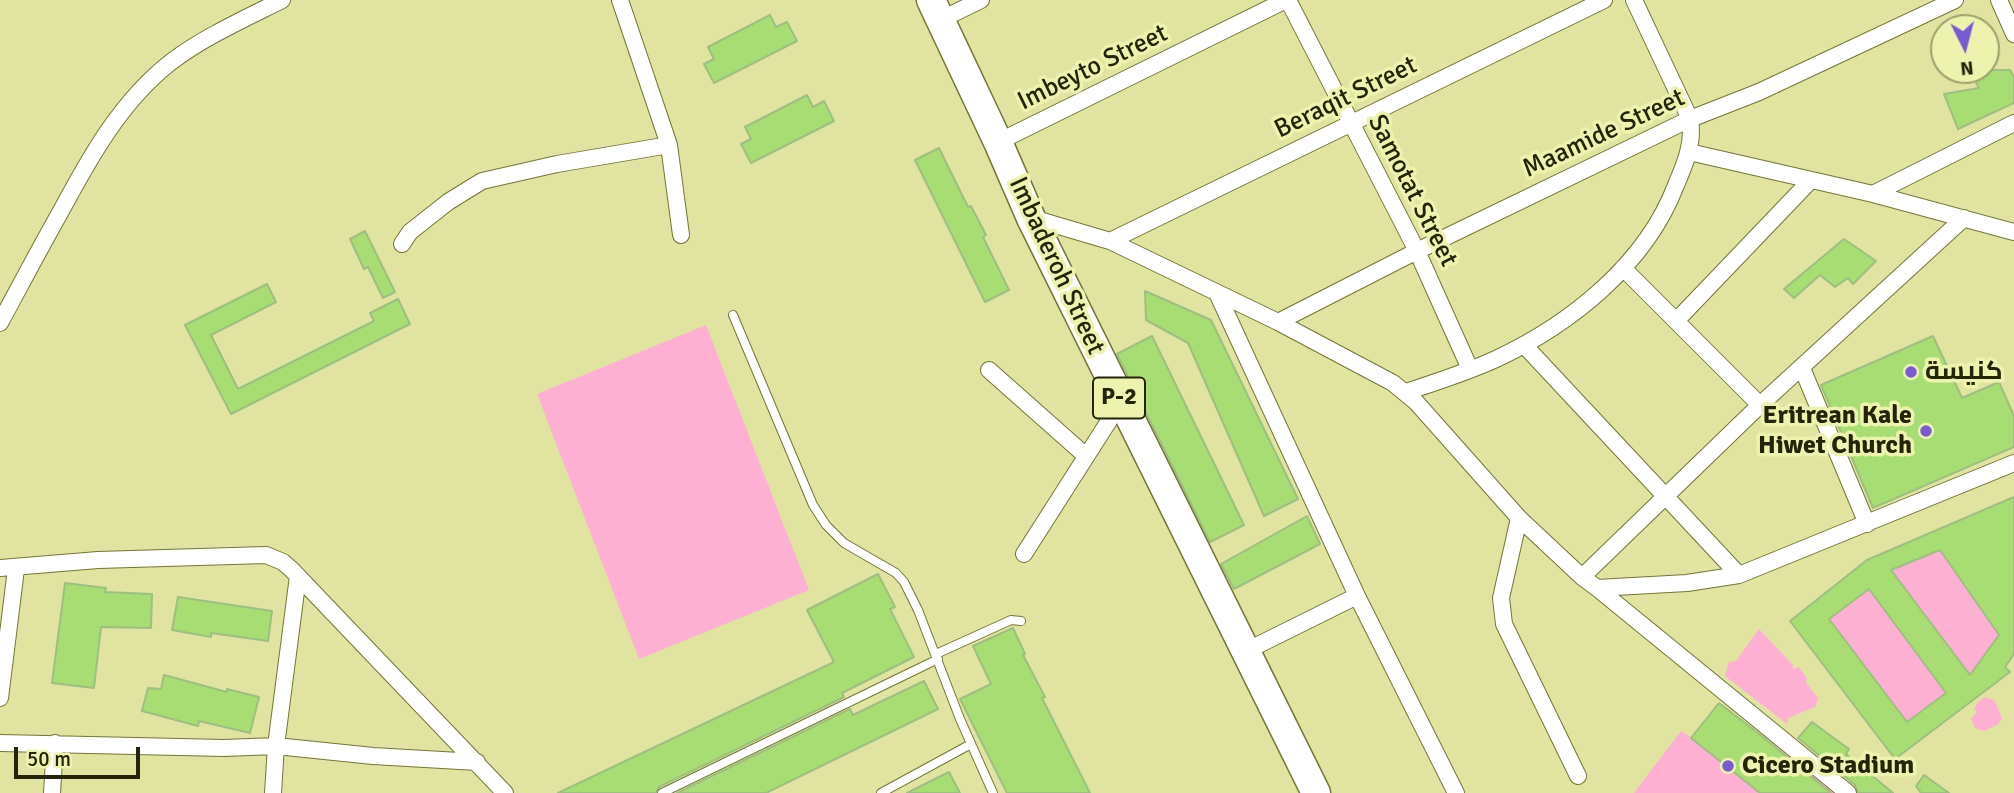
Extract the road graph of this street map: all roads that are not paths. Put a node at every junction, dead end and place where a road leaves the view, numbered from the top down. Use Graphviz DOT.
graph roads {
  1 [pos="282,0"];
  2 [pos="620,0"];
  3 [pos="981,0"];
  4 [pos="1287,0"];
  5 [pos="1604,0"];
  6 [pos="1634,0"];
  7 [pos="1955,0"];
  8 [pos="1999,0"];
  9 [pos="936,10"];
  10 [pos="2014,34"];
  11 [pos="1690,119"];
  12 [pos="1350,123"];
  13 [pos="2014,123"];
  14 [pos="998,142"];
  15 [pos="669,145"];
  16 [pos="1689,152"];
  17 [pos="1811,180"];
  18 [pos="1873,194"];
  19 [pos="1031,218"];
  20 [pos="1964,218"];
  21 [pos="2014,232"];
  22 [pos="681,235"];
  23 [pos="1110,241"];
  24 [pos="402,244"];
  25 [pos="1417,251"];
  26 [pos="1623,268"];
  27 [pos="1217,293"];
  28 [pos="733,315"];
  29 [pos="1676,321"];
  30 [pos="1278,322"];
  31 [pos="0,323"];
  32 [pos="1524,345"];
  33 [pos="1802,368"];
  34 [pos="1470,369"];
  35 [pos="989,370"];
  36 [pos="1406,392"];
  37 [pos="1121,402"];
  38 [pos="1760,405"];
  39 [pos="1086,456"];
  40 [pos="2014,463"];
  41 [pos="1666,496"];
  42 [pos="1520,518"];
  43 [pos="1867,524"];
  44 [pos="1024,554"];
  45 [pos="8,569"];
  46 [pos="1739,575"];
  47 [pos="298,576"];
  48 [pos="1582,577"];
  49 [pos="1597,588"];
  50 [pos="1357,596"];
  51 [pos="1021,621"];
  52 [pos="1246,651"];
  53 [pos="937,656"];
  54 [pos="0,698"];
  55 [pos="0,743"];
  56 [pos="55,744"];
  57 [pos="971,744"];
  58 [pos="276,746"];
  59 [pos="477,762"];
  60 [pos="1578,776"];
  61 [pos="52,793"];
  62 [pos="273,793"];
  63 [pos="505,793"];
  64 [pos="662,793"];
  65 [pos="881,793"];
  66 [pos="993,793"];
  67 [pos="1316,793"];
  68 [pos="1456,793"];
  69 [pos="1848,793"];
  1 -- 31 [label="street"];
  2 -- 15 [label="street"];
  3 -- 9 [label="street"];
  4 -- 12 [label="street, Samotat Street"];
  4 -- 14 [label="street, Imbeyto Street"];
  5 -- 12 [label="street, Beraqit Street"];
  6 -- 11 [label="street"];
  7 -- 11 [label="street, Maamide Street"];
  8 -- 10 [label="street"];
  9 -- 14 [label="highway, Imbaderoh Street / P-2"];
  11 -- 16 [label="street"];
  11 -- 25 [label="street, Maamide Street"];
  12 -- 23 [label="street, Beraqit Street"];
  12 -- 25 [label="street, Samotat Street"];
  13 -- 18 [label="street"];
  14 -- 19 [label="highway, Imbaderoh Street / P-2"];
  15 -- 22 [label="street"];
  15 -- 24 [label="street"];
  16 -- 17 [label="street"];
  16 -- 26 [label="street"];
  17 -- 18 [label="street"];
  17 -- 29 [label="street"];
  18 -- 20 [label="street"];
  19 -- 23 [label="street"];
  19 -- 37 [label="highway, Imbaderoh Street / P-2"];
  20 -- 21 [label="street"];
  20 -- 33 [label="street"];
  23 -- 27 [label="street"];
  25 -- 30 [label="street, Maamide Street"];
  25 -- 34 [label="street, Samotat Street"];
  26 -- 29 [label="street"];
  26 -- 32 [label="street"];
  27 -- 30 [label="street"];
  27 -- 50 [label="street"];
  28 -- 53 [label="lane"];
  29 -- 38 [label="street"];
  30 -- 36 [label="street"];
  32 -- 34 [label="street"];
  32 -- 41 [label="street"];
  33 -- 38 [label="street"];
  33 -- 43 [label="street"];
  34 -- 36 [label="street"];
  35 -- 39 [label="street"];
  36 -- 42 [label="street"];
  37 -- 39 [label="street"];
  37 -- 52 [label="highway, Imbaderoh Street / P-2"];
  38 -- 41 [label="street"];
  39 -- 44 [label="street"];
  40 -- 43 [label="street"];
  41 -- 46 [label="street"];
  41 -- 48 [label="street"];
  42 -- 48 [label="street"];
  42 -- 60 [label="street"];
  43 -- 46 [label="street"];
  45 -- 47 [label="street"];
  45 -- 54 [label="street"];
  46 -- 49 [label="street"];
  47 -- 58 [label="street"];
  47 -- 59 [label="street"];
  48 -- 49 [label="street"];
  49 -- 69 [label="street"];
  50 -- 52 [label="street"];
  50 -- 68 [label="street"];
  51 -- 53 [label="lane"];
  52 -- 67 [label="highway, Imbaderoh Street / P-2"];
  53 -- 57 [label="lane"];
  53 -- 64 [label="lane"];
  55 -- 56 [label="street"];
  56 -- 58 [label="street"];
  56 -- 61 [label="street"];
  57 -- 65 [label="lane"];
  57 -- 66 [label="lane"];
  58 -- 59 [label="street"];
  58 -- 62 [label="street"];
  59 -- 63 [label="street"];
}
